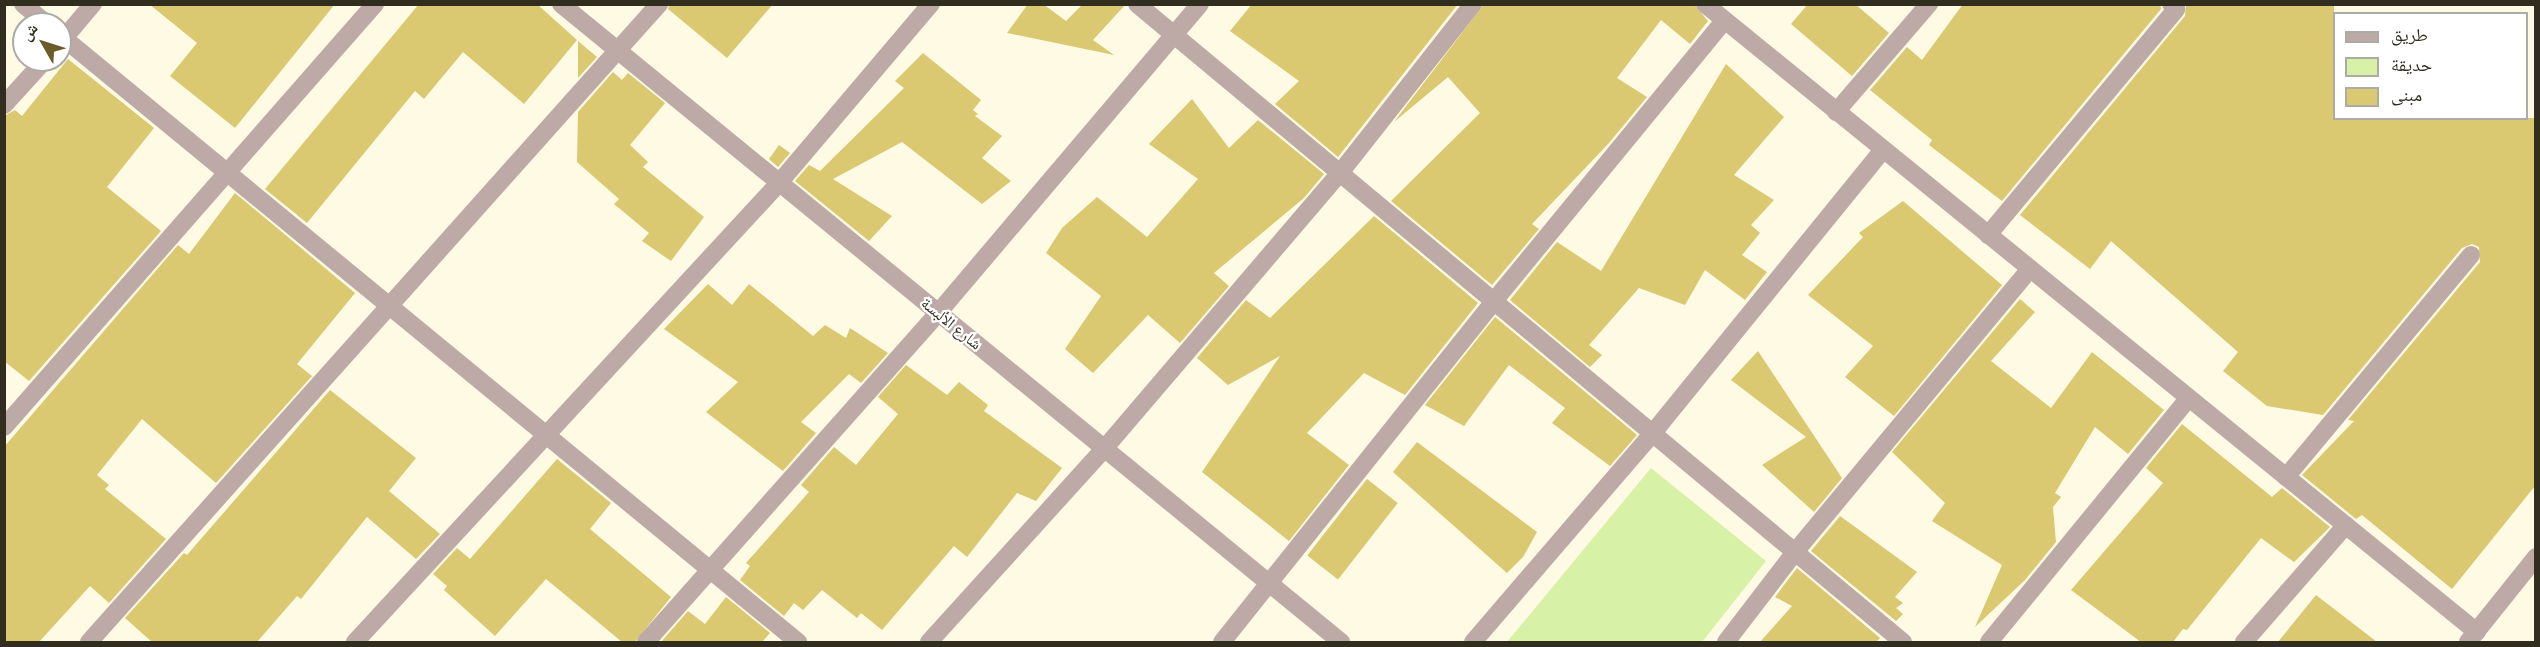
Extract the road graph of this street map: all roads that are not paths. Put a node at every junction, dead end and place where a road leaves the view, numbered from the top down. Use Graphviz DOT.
graph roads {
  1 [pos="93,4"];
  2 [pos="375,4"];
  3 [pos="561,4"];
  4 [pos="659,4"];
  5 [pos="931,4"];
  6 [pos="1137,4"];
  7 [pos="1200,4"];
  8 [pos="1473,4"];
  9 [pos="1705,4"];
  10 [pos="1929,4"];
  11 [pos="2171,4"];
  12 [pos="1724,21"];
  13 [pos="72,27"];
  14 [pos="1174,36"];
  15 [pos="72,48"];
  16 [pos="619,52"];
  17 [pos="34,72"];
  18 [pos="4,105"];
  19 [pos="1836,112"];
  20 [pos="1883,150"];
  21 [pos="1340,173"];
  22 [pos="229,174"];
  23 [pos="779,183"];
  24 [pos="1988,235"];
  25 [pos="2471,255"];
  26 [pos="2030,269"];
  27 [pos="1494,302"];
  28 [pos="392,308"];
  29 [pos="938,313"];
  30 [pos="2189,398"];
  31 [pos="4,427"];
  32 [pos="545,434"];
  33 [pos="1652,434"];
  34 [pos="1104,449"];
  35 [pos="2286,477"];
  36 [pos="2346,525"];
  37 [pos="1795,552"];
  38 [pos="2535,557"];
  39 [pos="710,570"];
  40 [pos="1270,585"];
  41 [pos="2473,637"];
  42 [pos="89,642"];
  43 [pos="355,642"];
  44 [pos="646,642"];
  45 [pos="798,642"];
  46 [pos="929,642"];
  47 [pos="1222,642"];
  48 [pos="1341,642"];
  49 [pos="1473,642"];
  50 [pos="1726,642"];
  51 [pos="1903,642"];
  52 [pos="1989,642"];
  53 [pos="2244,642"];
  1 -- 13 [label="street"];
  2 -- 22 [label="street"];
  3 -- 16 [label="street, شارع الألبسة"];
  4 -- 16 [label="street"];
  5 -- 23 [label="street"];
  6 -- 14 [label="street"];
  7 -- 14 [label="street"];
  8 -- 21 [label="street"];
  9 -- 12 [label="street"];
  10 -- 19 [label="street"];
  11 -- 24 [label="street"];
  12 -- 19 [label="street"];
  12 -- 27 [label="street"];
  14 -- 21 [label="street"];
  14 -- 29 [label="street"];
  15 -- 22 [label="street"];
  16 -- 23 [label="street, شارع الألبسة"];
  16 -- 28 [label="street"];
  17 -- 18 [label="street"];
  19 -- 20 [label="street"];
  20 -- 24 [label="street"];
  20 -- 33 [label="street"];
  21 -- 27 [label="street"];
  21 -- 34 [label="street"];
  22 -- 28 [label="street"];
  22 -- 31 [label="street"];
  23 -- 29 [label="street, شارع الألبسة"];
  23 -- 32 [label="street"];
  24 -- 26 [label="street"];
  25 -- 35 [label="street"];
  26 -- 30 [label="street"];
  26 -- 37 [label="street"];
  27 -- 33 [label="street"];
  27 -- 40 [label="street"];
  28 -- 32 [label="street"];
  28 -- 42 [label="street"];
  29 -- 34 [label="street, شارع الألبسة"];
  29 -- 39 [label="street"];
  30 -- 35 [label="street"];
  30 -- 52 [label="street"];
  32 -- 39 [label="street"];
  32 -- 43 [label="street"];
  33 -- 37 [label="street"];
  33 -- 49 [label="street"];
  34 -- 40 [label="street, شارع الألبسة"];
  34 -- 46 [label="street"];
  35 -- 36 [label="street"];
  36 -- 41 [label="street"];
  36 -- 53 [label="street"];
  37 -- 50 [label="street"];
  37 -- 51 [label="street"];
  38 -- 41 [label="street"];
  39 -- 44 [label="street"];
  39 -- 45 [label="street"];
  40 -- 47 [label="street"];
  40 -- 48 [label="street, شارع الألبسة"];
}
